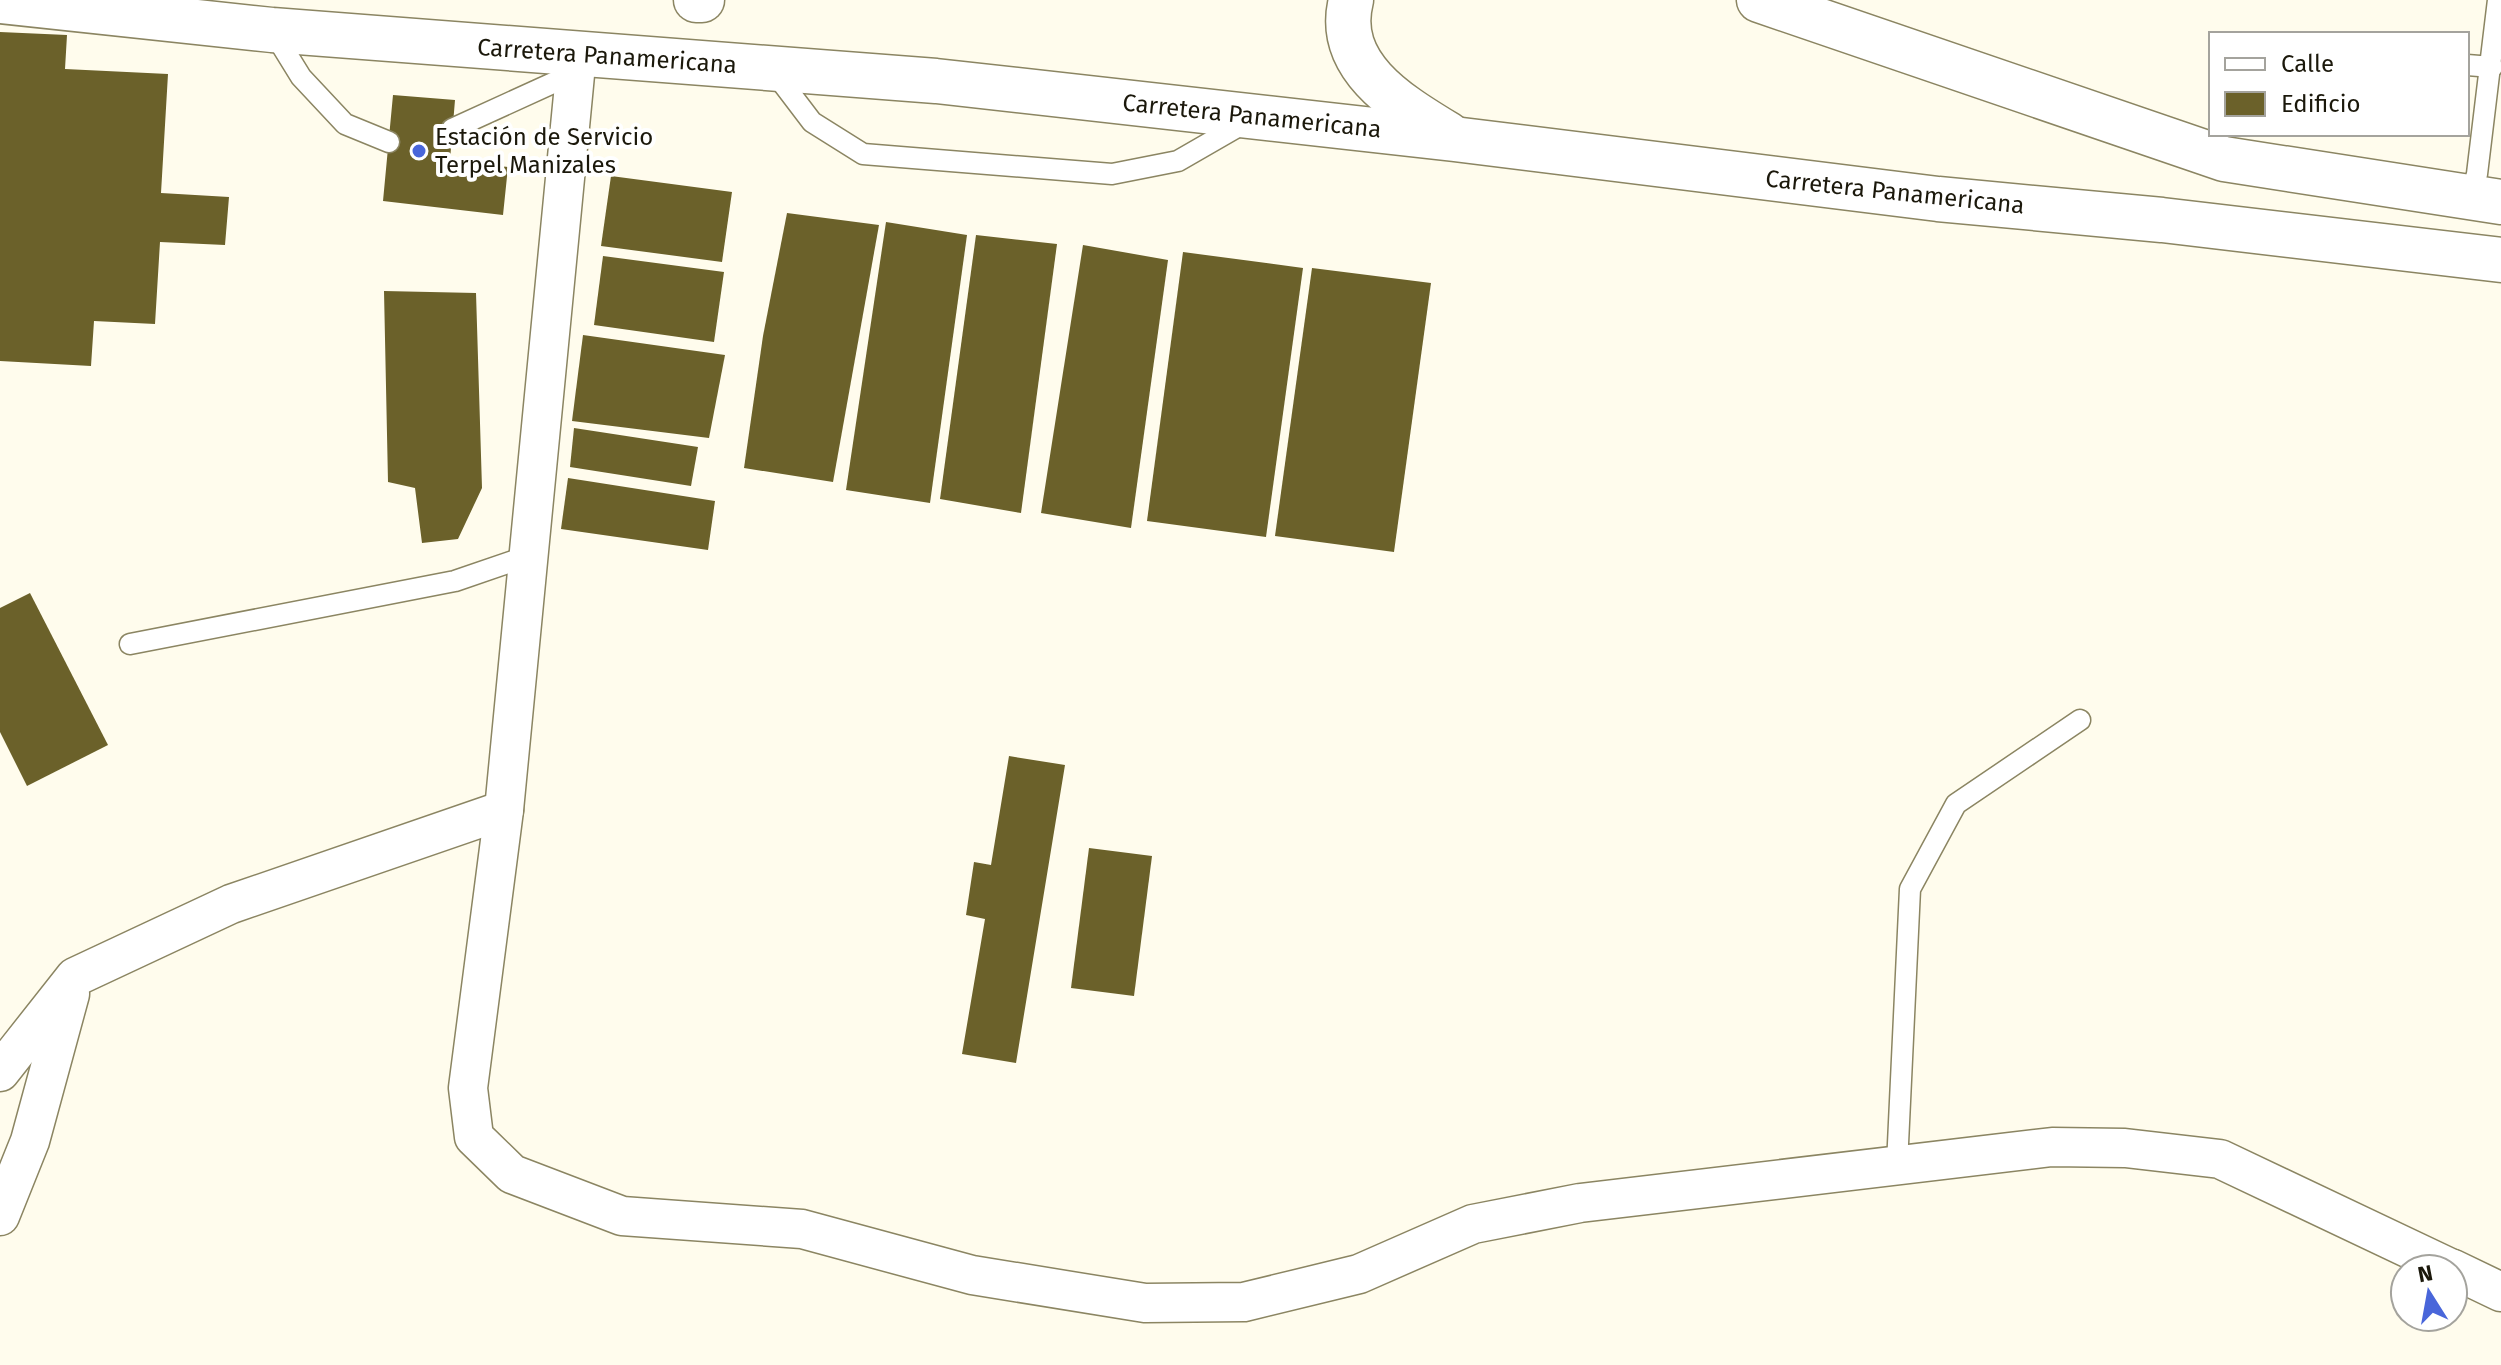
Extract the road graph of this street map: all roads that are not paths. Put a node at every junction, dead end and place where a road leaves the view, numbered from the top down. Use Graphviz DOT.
graph roads {
  1 [pos="696,0"];
  2 [pos="702,0"];
  3 [pos="1351,0"];
  4 [pos="1759,0"];
  5 [pos="2498,0"];
  6 [pos="0,1"];
  7 [pos="272,30"];
  8 [pos="577,63"];
  9 [pos="2469,65"];
  10 [pos="2492,67"];
  11 [pos="772,69"];
  12 [pos="1254,117"];
  13 [pos="452,129"];
  14 [pos="1454,139"];
  15 [pos="389,142"];
  16 [pos="2486,200"];
  17 [pos="2501,260"];
  18 [pos="528,556"];
  19 [pos="130,644"];
  20 [pos="2080,720"];
  21 [pos="504,810"];
  22 [pos="75,977"];
  23 [pos="0,1072"];
  24 [pos="1897,1165"];
  25 [pos="0,1216"];
  26 [pos="2419,1253"];
  27 [pos="2469,1277"];
  28 [pos="2501,1292"];
  1 -- 2 [label="highway"];
  3 -- 14 [label="highway"];
  4 -- 16 [label="highway"];
  5 -- 10 [label="lane"];
  6 -- 7 [label="highway, Carretera Panamericana"];
  7 -- 8 [label="highway, Carretera Panamericana"];
  7 -- 15 [label="lane"];
  8 -- 11 [label="highway, Carretera Panamericana"];
  8 -- 13 [label="lane"];
  8 -- 18 [label="street"];
  9 -- 10 [label="lane"];
  10 -- 16 [label="lane"];
  11 -- 12 [label="highway, Carretera Panamericana"];
  11 -- 12 [label="lane"];
  12 -- 14 [label="highway, Carretera Panamericana"];
  14 -- 17 [label="highway, Carretera Panamericana"];
  18 -- 19 [label="lane"];
  18 -- 21 [label="street"];
  20 -- 24 [label="lane"];
  21 -- 22 [label="street"];
  21 -- 24 [label="street"];
  22 -- 23 [label="street"];
  22 -- 25 [label="street"];
  24 -- 26 [label="street"];
  27 -- 28 [label="street"];
}
